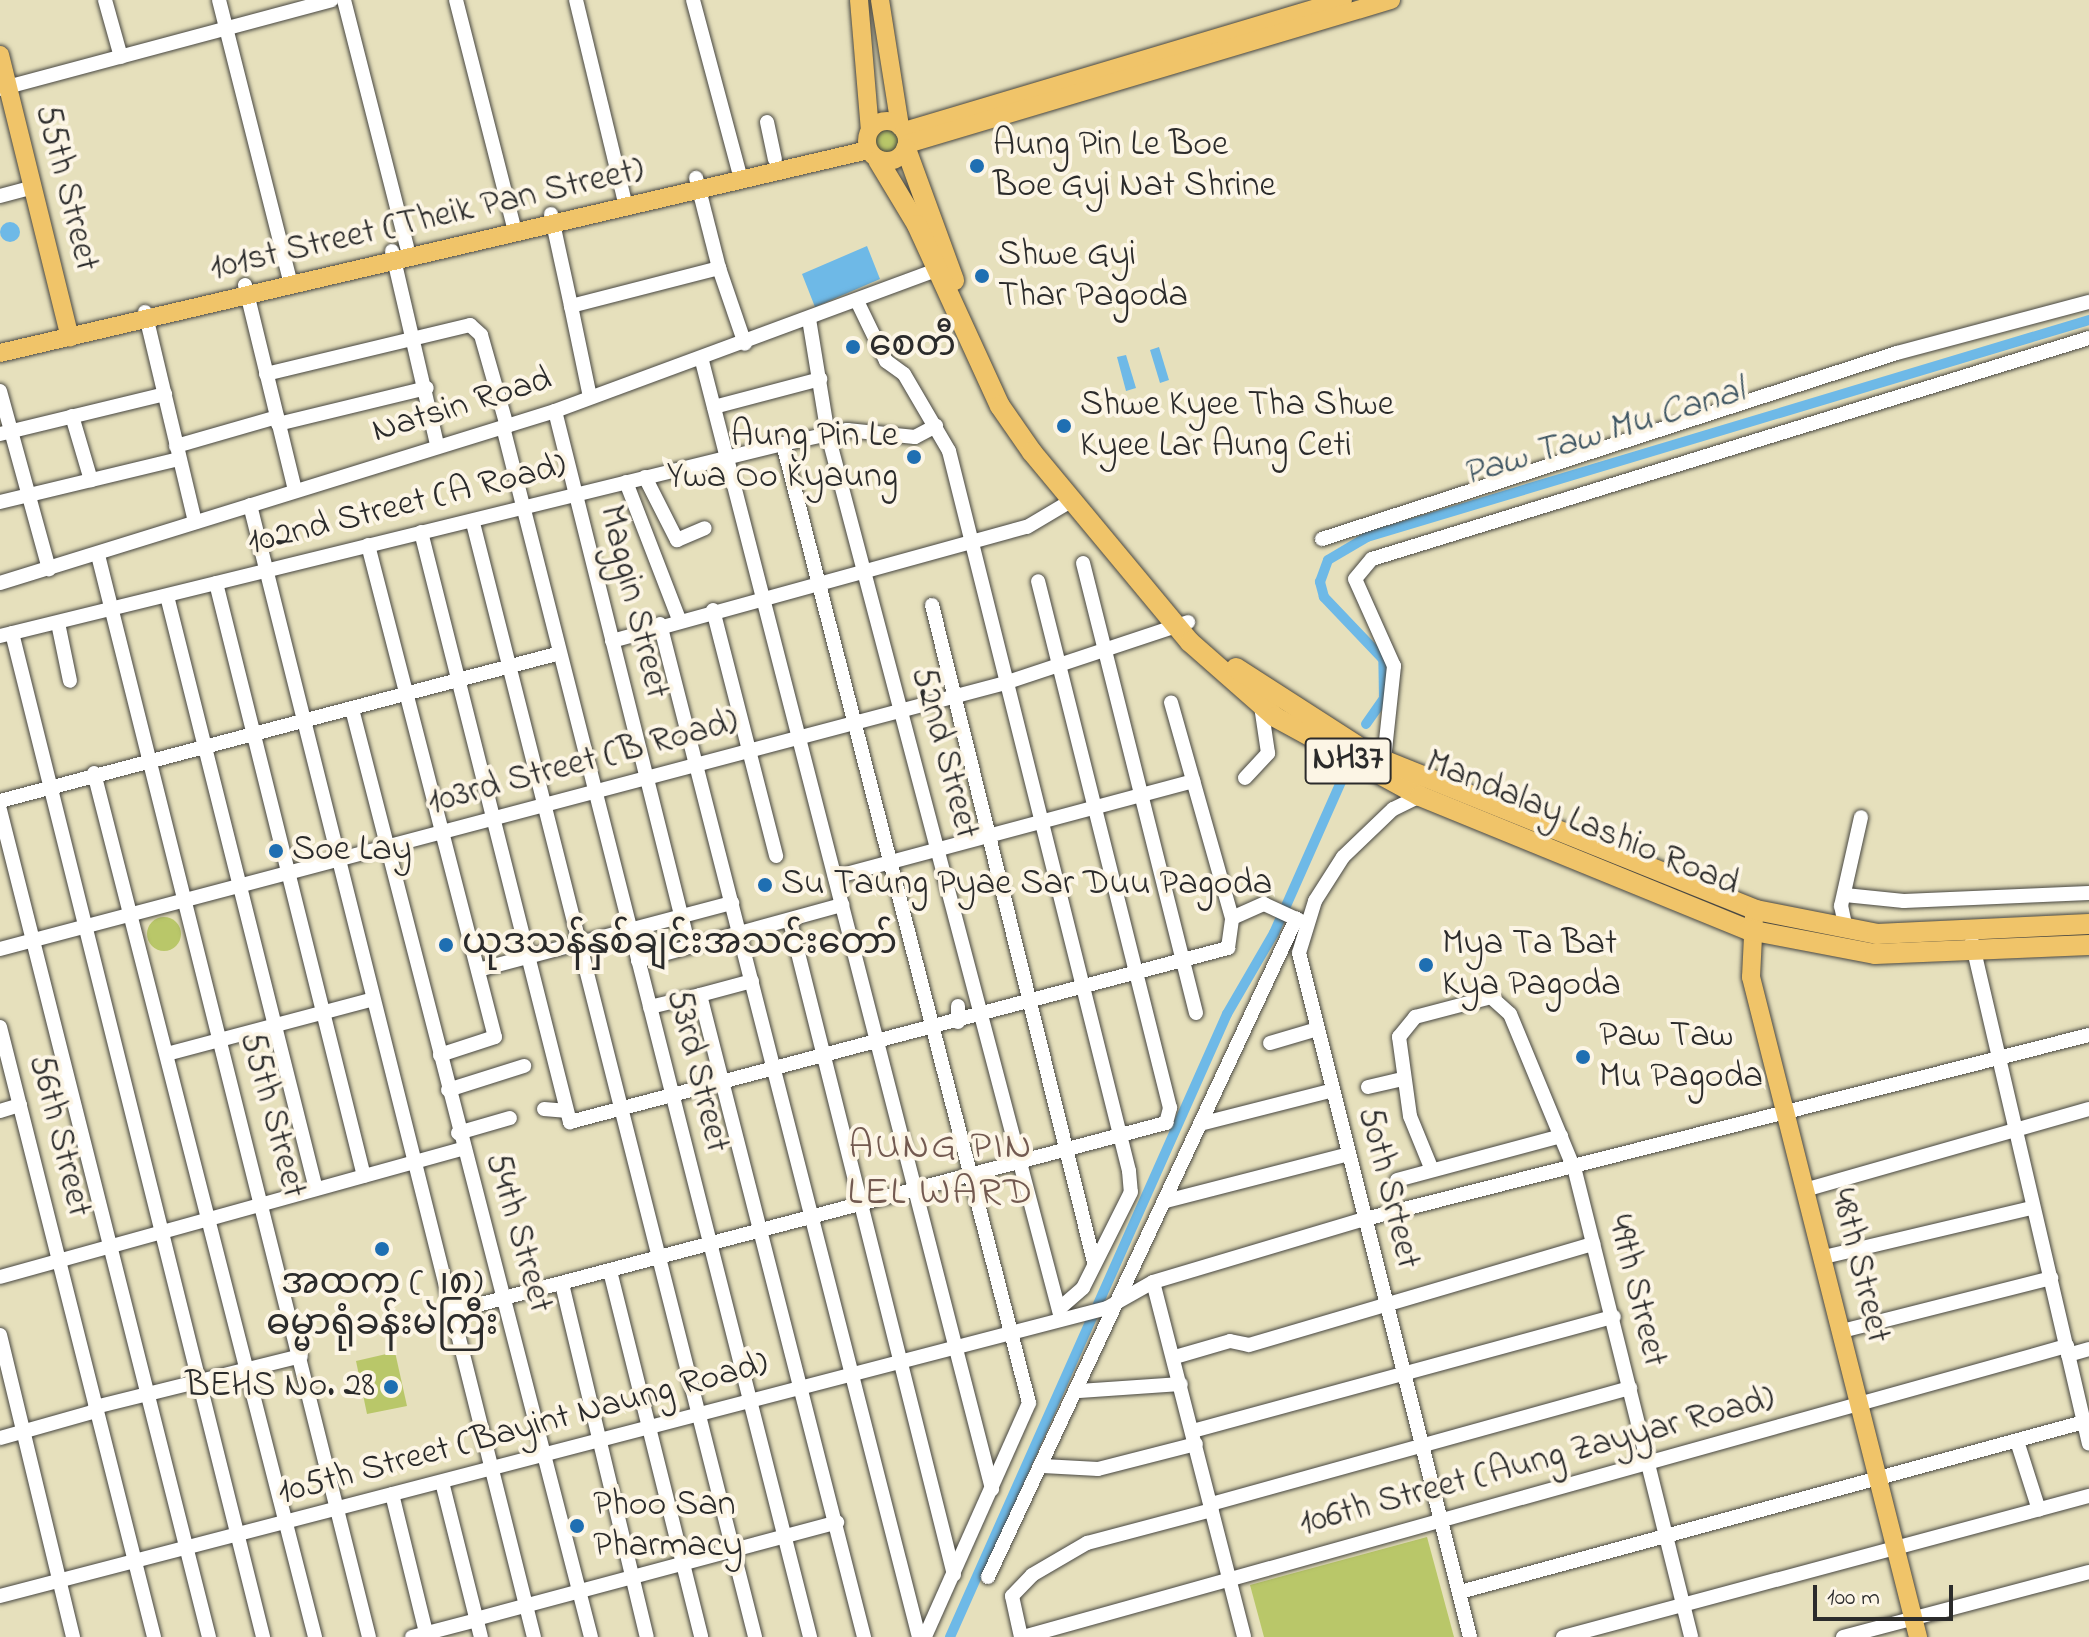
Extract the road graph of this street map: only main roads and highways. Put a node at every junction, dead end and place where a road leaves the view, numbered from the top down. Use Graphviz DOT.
graph roads {
  1 [pos="859,0"];
  2 [pos="880,0"];
  3 [pos="1343,0"];
  4 [pos="1391,0"];
  5 [pos="0,55"];
  6 [pos="4,87"];
  7 [pos="904,137"];
  8 [pos="871,144"];
  9 [pos="739,174"];
  10 [pos="69,332"];
  11 [pos="0,343"];
  12 [pos="0,353"];
  13 [pos="1183,626"];
  14 [pos="1383,769"];
  15 [pos="1756,910"];
  16 [pos="2089,924"];
  17 [pos="1823,925"];
  18 [pos="1749,930"];
  19 [pos="1927,934"];
  20 [pos="1972,943"];
  21 [pos="1816,945"];
  22 [pos="2089,945"];
  23 [pos="1928,955"];
  24 [pos="1916,1628"];
  1 -- 8 [label="main road"];
  2 -- 7 [label="main road"];
  3 -- 7 [label="main road"];
  4 -- 7 [label="main road"];
  5 -- 6 [label="main road, 55th Street"];
  6 -- 10 [label="main road, 55th Street"];
  7 -- 8 [label="main road"];
  7 -- 8 [label="main road"];
  7 -- 13 [label="highway, NH37"];
  8 -- 9 [label="main road, 101st Street (Theik Pan Street)"];
  8 -- 9 [label="main road, 101st Street (Theik Pan Street)"];
  8 -- 13 [label="highway, Mandalay Lashio Road / NH37"];
  9 -- 10 [label="main road, 101st Street (Theik Pan Street)"];
  10 -- 11 [label="main road, 101st Street (Theik Pan Street)"];
  10 -- 12 [label="main road, 101st Street (Theik Pan Street)"];
  13 -- 14 [label="highway, NH37"];
  13 -- 14 [label="highway, Mandalay Lashio Road / NH37"];
  14 -- 15 [label="highway, NH37"];
  14 -- 18 [label="highway, Mandalay Lashio Road / NH37"];
  15 -- 17 [label="highway, NH37"];
  15 -- 18 [label="main road, 48th Street"];
  16 -- 20 [label="highway, NH37"];
  17 -- 19 [label="highway, NH37"];
  17 -- 21 [label="highway"];
  18 -- 21 [label="highway, Mandalay Lashio Road / NH37"];
  18 -- 24 [label="main road, 48th Street"];
  19 -- 20 [label="highway, NH37"];
  19 -- 23 [label="highway"];
  20 -- 22 [label="highway, Mandalay Lashio Road / NH37"];
  20 -- 23 [label="highway, Mandalay Lashio Road / NH37"];
  21 -- 23 [label="highway, Mandalay Lashio Road / NH37"];
}
